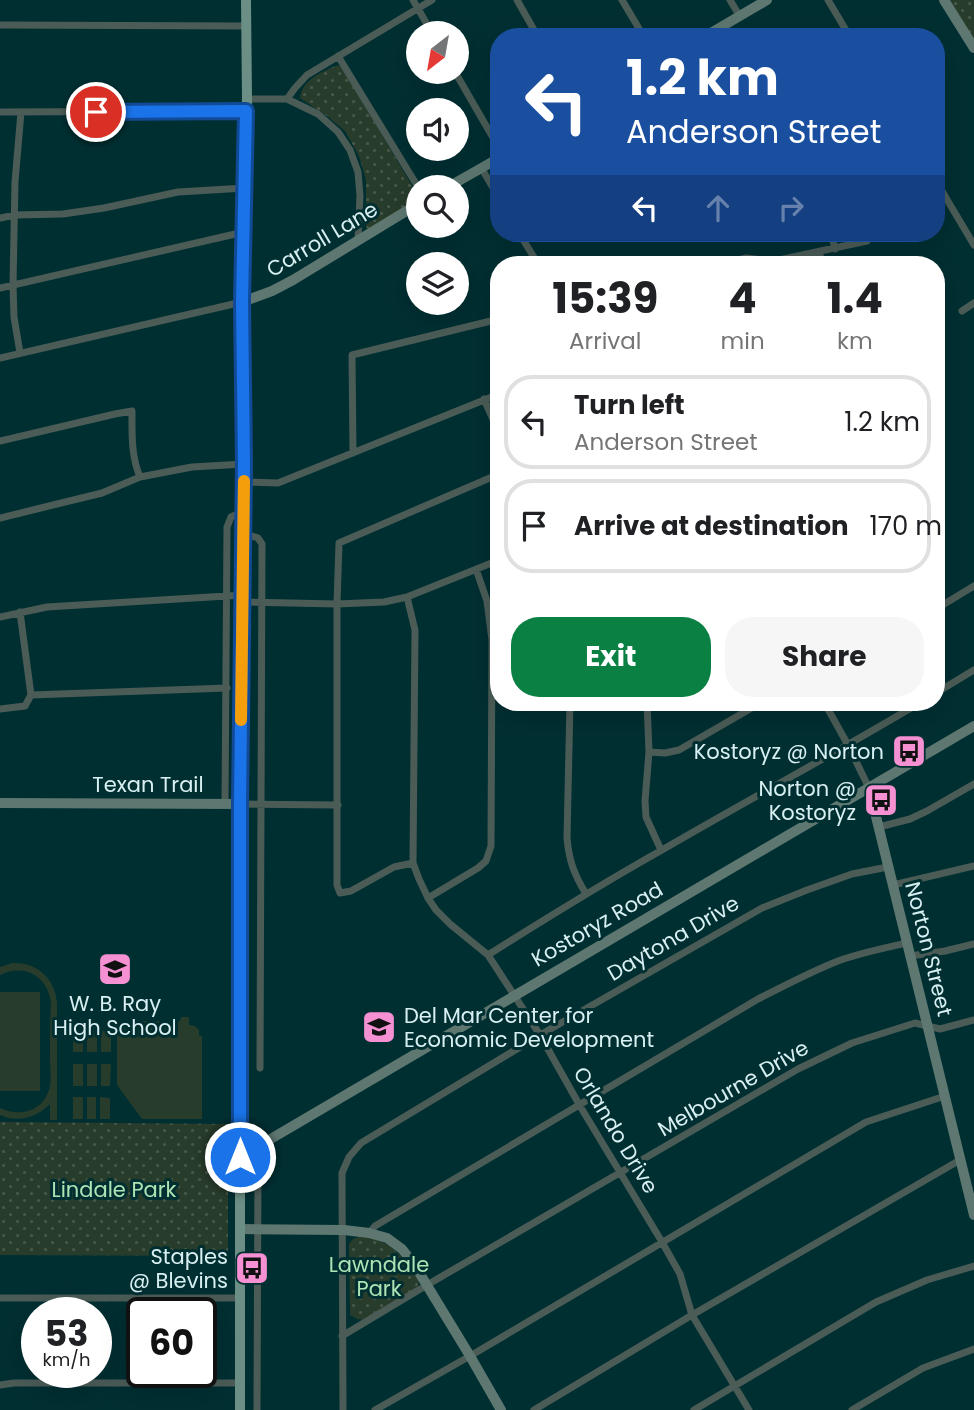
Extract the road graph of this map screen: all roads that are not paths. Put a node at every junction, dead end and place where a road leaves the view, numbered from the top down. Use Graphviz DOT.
graph roads {
  1 [pos="246,0"];
  2 [pos="413,0"];
  3 [pos="432,0"];
  4 [pos="517,0"];
  5 [pos="622,0"];
  6 [pos="730,0"];
  7 [pos="767,0"];
  8 [pos="828,0"];
  9 [pos="944,0"];
  10 [pos="418,8"];
  11 [pos="739,15"];
  12 [pos="425,21"];
  13 [pos="0,25"];
  14 [pos="246,26"];
  15 [pos="533,28"];
  16 [pos="638,28"];
  17 [pos="727,28"];
  18 [pos="845,28"];
  19 [pos="974,48"];
  20 [pos="338,56"];
  21 [pos="462,84"];
  22 [pos="247,99"];
  23 [pos="287,99"];
  24 [pos="0,111"];
  25 [pos="246,111"];
  26 [pos="21,112"];
  27 [pos="490,132"];
  28 [pos="490,164"];
  29 [pos="482,169"];
  30 [pos="411,175"];
  31 [pos="469,176"];
  32 [pos="490,183"];
  33 [pos="245,188"];
  34 [pos="945,196"];
  35 [pos="406,211"];
  36 [pos="15,215"];
  37 [pos="0,218"];
  38 [pos="244,232"];
  39 [pos="358,240"];
  40 [pos="833,242"];
  41 [pos="862,242"];
  42 [pos="974,244"];
  43 [pos="835,248"];
  44 [pos="819,252"];
  45 [pos="799,256"];
  46 [pos="820,256"];
  47 [pos="13,285"];
  48 [pos="0,288"];
  49 [pos="242,302"];
  50 [pos="974,303"];
  51 [pos="962,311"];
  52 [pos="490,321"];
  53 [pos="20,353"];
  54 [pos="0,358"];
  55 [pos="490,398"];
  56 [pos="484,400"];
  57 [pos="490,413"];
  58 [pos="0,442"];
  59 [pos="353,453"];
  60 [pos="244,464"];
  61 [pos="140,477"];
  62 [pos="490,478"];
  63 [pos="244,482"];
  64 [pos="244,511"];
  65 [pos="0,518"];
  66 [pos="243,533"];
  67 [pos="490,564"];
  68 [pos="476,569"];
  69 [pos="974,586"];
  70 [pos="227,596"];
  71 [pos="407,597"];
  72 [pos="243,598"];
  73 [pos="262,602"];
  74 [pos="337,604"];
  75 [pos="945,604"];
  76 [pos="20,612"];
  77 [pos="0,617"];
  78 [pos="490,624"];
  79 [pos="974,670"];
  80 [pos="227,688"];
  81 [pos="945,688"];
  82 [pos="31,695"];
  83 [pos="0,709"];
  84 [pos="492,711"];
  85 [pos="570,711"];
  86 [pos="647,711"];
  87 [pos="739,711"];
  88 [pos="829,711"];
  89 [pos="906,711"];
  90 [pos="974,726"];
  91 [pos="848,745"];
  92 [pos="649,752"];
  93 [pos="974,784"];
  94 [pos="869,788"];
  95 [pos="0,803"];
  96 [pos="225,804"];
  97 [pos="240,804"];
  98 [pos="261,804"];
  99 [pos="338,806"];
  100 [pos="878,827"];
  101 [pos="661,850"];
  102 [pos="414,863"];
  103 [pos="974,866"];
  104 [pos="888,867"];
  105 [pos="893,885"];
  106 [pos="586,894"];
  107 [pos="428,898"];
  108 [pos="907,943"];
  109 [pos="974,944"];
  110 [pos="488,955"];
  111 [pos="910,956"];
  112 [pos="514,995"];
  113 [pos="974,1020"];
  114 [pos="927,1025"];
  115 [pos="540,1035"];
  116 [pos="260,1068"];
  117 [pos="945,1096"];
  118 [pos="580,1106"];
  119 [pos="254,1149"];
  120 [pos="240,1157"];
  121 [pos="960,1160"];
  122 [pos="622,1173"];
  123 [pos="974,1212"];
  124 [pos="240,1229"];
  125 [pos="258,1229"];
  126 [pos="344,1230"];
  127 [pos="369,1233"];
  128 [pos="662,1242"];
  129 [pos="974,1266"];
  130 [pos="427,1285"];
  131 [pos="0,1298"];
  132 [pos="241,1298"];
  133 [pos="692,1315"];
  134 [pos="342,1336"];
  135 [pos="974,1349"];
  136 [pos="470,1356"];
  137 [pos="240,1382"];
  138 [pos="0,1385"];
  139 [pos="735,1386"];
  140 [pos="240,1410"];
  141 [pos="257,1410"];
  142 [pos="343,1410"];
  143 [pos="375,1410"];
  144 [pos="501,1410"];
  145 [pos="534,1410"];
  146 [pos="694,1410"];
  147 [pos="749,1410"];
  148 [pos="852,1410"];
  1 -- 14 [label="main road"];
  2 -- 10 [label="street"];
  3 -- 10 [label="street"];
  4 -- 15 [label="street"];
  5 -- 16 [label="street"];
  6 -- 11 [label="street"];
  7 -- 11 [label="street"];
  8 -- 18 [label="street"];
  9 -- 19 [label="street"];
  10 -- 12 [label="street"];
  10 -- 20 [label="street"];
  11 -- 17 [label="street"];
  13 -- 14 [label="street"];
  14 -- 22 [label="main road"];
  20 -- 23 [label="street"];
  20 -- 30 [label="street"];
  21 -- 27 [label="street"];
  22 -- 23 [label="street"];
  22 -- 25 [label="main road"];
  23 -- 39 [label="street"];
  24 -- 26 [label="street"];
  25 -- 26 [label="street"];
  25 -- 33 [label="main road"];
  26 -- 36 [label="street"];
  28 -- 29 [label="street"];
  29 -- 31 [label="street"];
  29 -- 32 [label="street"];
  33 -- 36 [label="street"];
  33 -- 38 [label="main road"];
  34 -- 42 [label="street"];
  35 -- 39 [label="street, Carroll Lane"];
  36 -- 37 [label="street"];
  36 -- 47 [label="street"];
  38 -- 47 [label="street"];
  38 -- 49 [label="main road"];
  39 -- 49 [label="street, Carroll Lane"];
  40 -- 43 [label="street"];
  41 -- 43 [label="street"];
  43 -- 44 [label="street"];
  44 -- 45 [label="street"];
  44 -- 46 [label="street"];
  47 -- 48 [label="street"];
  47 -- 53 [label="street"];
  49 -- 53 [label="street"];
  49 -- 60 [label="main road"];
  50 -- 51 [label="street"];
  52 -- 59 [label="street"];
  53 -- 54 [label="street"];
  55 -- 56 [label="street"];
  56 -- 57 [label="street"];
  56 -- 59 [label="street"];
  58 -- 61 [label="street"];
  59 -- 63 [label="street"];
  60 -- 61 [label="street"];
  60 -- 63 [label="main road"];
  61 -- 65 [label="street"];
  62 -- 74 [label="street"];
  63 -- 64 [label="main road"];
  64 -- 66 [label="main road"];
  64 -- 70 [label="street"];
  66 -- 72 [label="main road"];
  66 -- 73 [label="street"];
  67 -- 68 [label="street"];
  68 -- 71 [label="street"];
  68 -- 78 [label="street"];
  69 -- 75 [label="street"];
  70 -- 72 [label="street"];
  70 -- 76 [label="street"];
  70 -- 80 [label="street"];
  71 -- 74 [label="street"];
  71 -- 102 [label="street, Orlando Drive"];
  72 -- 73 [label="street"];
  72 -- 97 [label="main road"];
  73 -- 74 [label="street"];
  73 -- 98 [label="street"];
  74 -- 99 [label="street"];
  76 -- 77 [label="street"];
  76 -- 82 [label="street"];
  79 -- 81 [label="street"];
  80 -- 82 [label="street"];
  80 -- 96 [label="street"];
  82 -- 83 [label="street"];
  84 -- 107 [label="street"];
  85 -- 106 [label="street"];
  86 -- 92 [label="street"];
  87 -- 92 [label="street"];
  88 -- 91 [label="street, Norton Street"];
  89 -- 91 [label="street"];
  90 -- 94 [label="street, Kostoryz Road"];
  91 -- 94 [label="street, Norton Street"];
  91 -- 101 [label="street"];
  92 -- 101 [label="street"];
  93 -- 100 [label="street"];
  94 -- 100 [label="street, Norton Street"];
  94 -- 112 [label="street, Kostoryz Road"];
  95 -- 96 [label="street, Texan Trail"];
  96 -- 97 [label="street, Texan Trail"];
  97 -- 98 [label="street, Texan Trail"];
  97 -- 120 [label="main road"];
  98 -- 99 [label="street, Texan Trail"];
  98 -- 116 [label="street"];
  99 -- 102 [label="street"];
  100 -- 104 [label="street, Norton Street"];
  101 -- 106 [label="street"];
  102 -- 107 [label="street, Orlando Drive"];
  103 -- 105 [label="street"];
  104 -- 105 [label="street, Norton Street"];
  104 -- 115 [label="street, Daytona Drive"];
  105 -- 108 [label="street, Norton Street"];
  106 -- 110 [label="street"];
  107 -- 110 [label="street, Orlando Drive"];
  108 -- 111 [label="street, Norton Street"];
  108 -- 118 [label="street"];
  109 -- 111 [label="street"];
  110 -- 112 [label="street, Orlando Drive"];
  111 -- 114 [label="street, Norton Street"];
  112 -- 115 [label="street, Orlando Drive"];
  112 -- 119 [label="street, Kostoryz Road"];
  113 -- 114 [label="street, Melbourne Drive"];
  114 -- 117 [label="street, Norton Street"];
  114 -- 122 [label="street, Melbourne Drive"];
  115 -- 118 [label="street, Orlando Drive"];
  115 -- 126 [label="street, Daytona Drive"];
  117 -- 121 [label="street, Norton Street"];
  117 -- 128 [label="street"];
  118 -- 122 [label="street, Orlando Drive"];
  118 -- 127 [label="street"];
  119 -- 120 [label="street, Kostoryz Road"];
  119 -- 125 [label="street"];
  120 -- 124 [label="main road"];
  121 -- 123 [label="street, Norton Street"];
  121 -- 133 [label="street"];
  122 -- 128 [label="street, Orlando Drive"];
  122 -- 130 [label="street, Melbourne Drive"];
  124 -- 125 [label="street"];
  124 -- 132 [label="main road"];
  125 -- 126 [label="street"];
  125 -- 141 [label="street"];
  126 -- 127 [label="street"];
  126 -- 134 [label="street, Daytona Drive"];
  127 -- 130 [label="street"];
  128 -- 133 [label="street, Orlando Drive"];
  128 -- 136 [label="street"];
  129 -- 139 [label="street"];
  130 -- 134 [label="street, Melbourne Drive"];
  130 -- 136 [label="street"];
  131 -- 132 [label="street"];
  132 -- 137 [label="main road"];
  133 -- 139 [label="street, Orlando Drive"];
  133 -- 145 [label="street"];
  134 -- 142 [label="street, Daytona Drive"];
  135 -- 148 [label="street"];
  136 -- 143 [label="street"];
  136 -- 144 [label="street"];
  137 -- 138 [label="street"];
  137 -- 140 [label="main road"];
  139 -- 146 [label="street"];
  139 -- 147 [label="street, Orlando Drive"];
}
